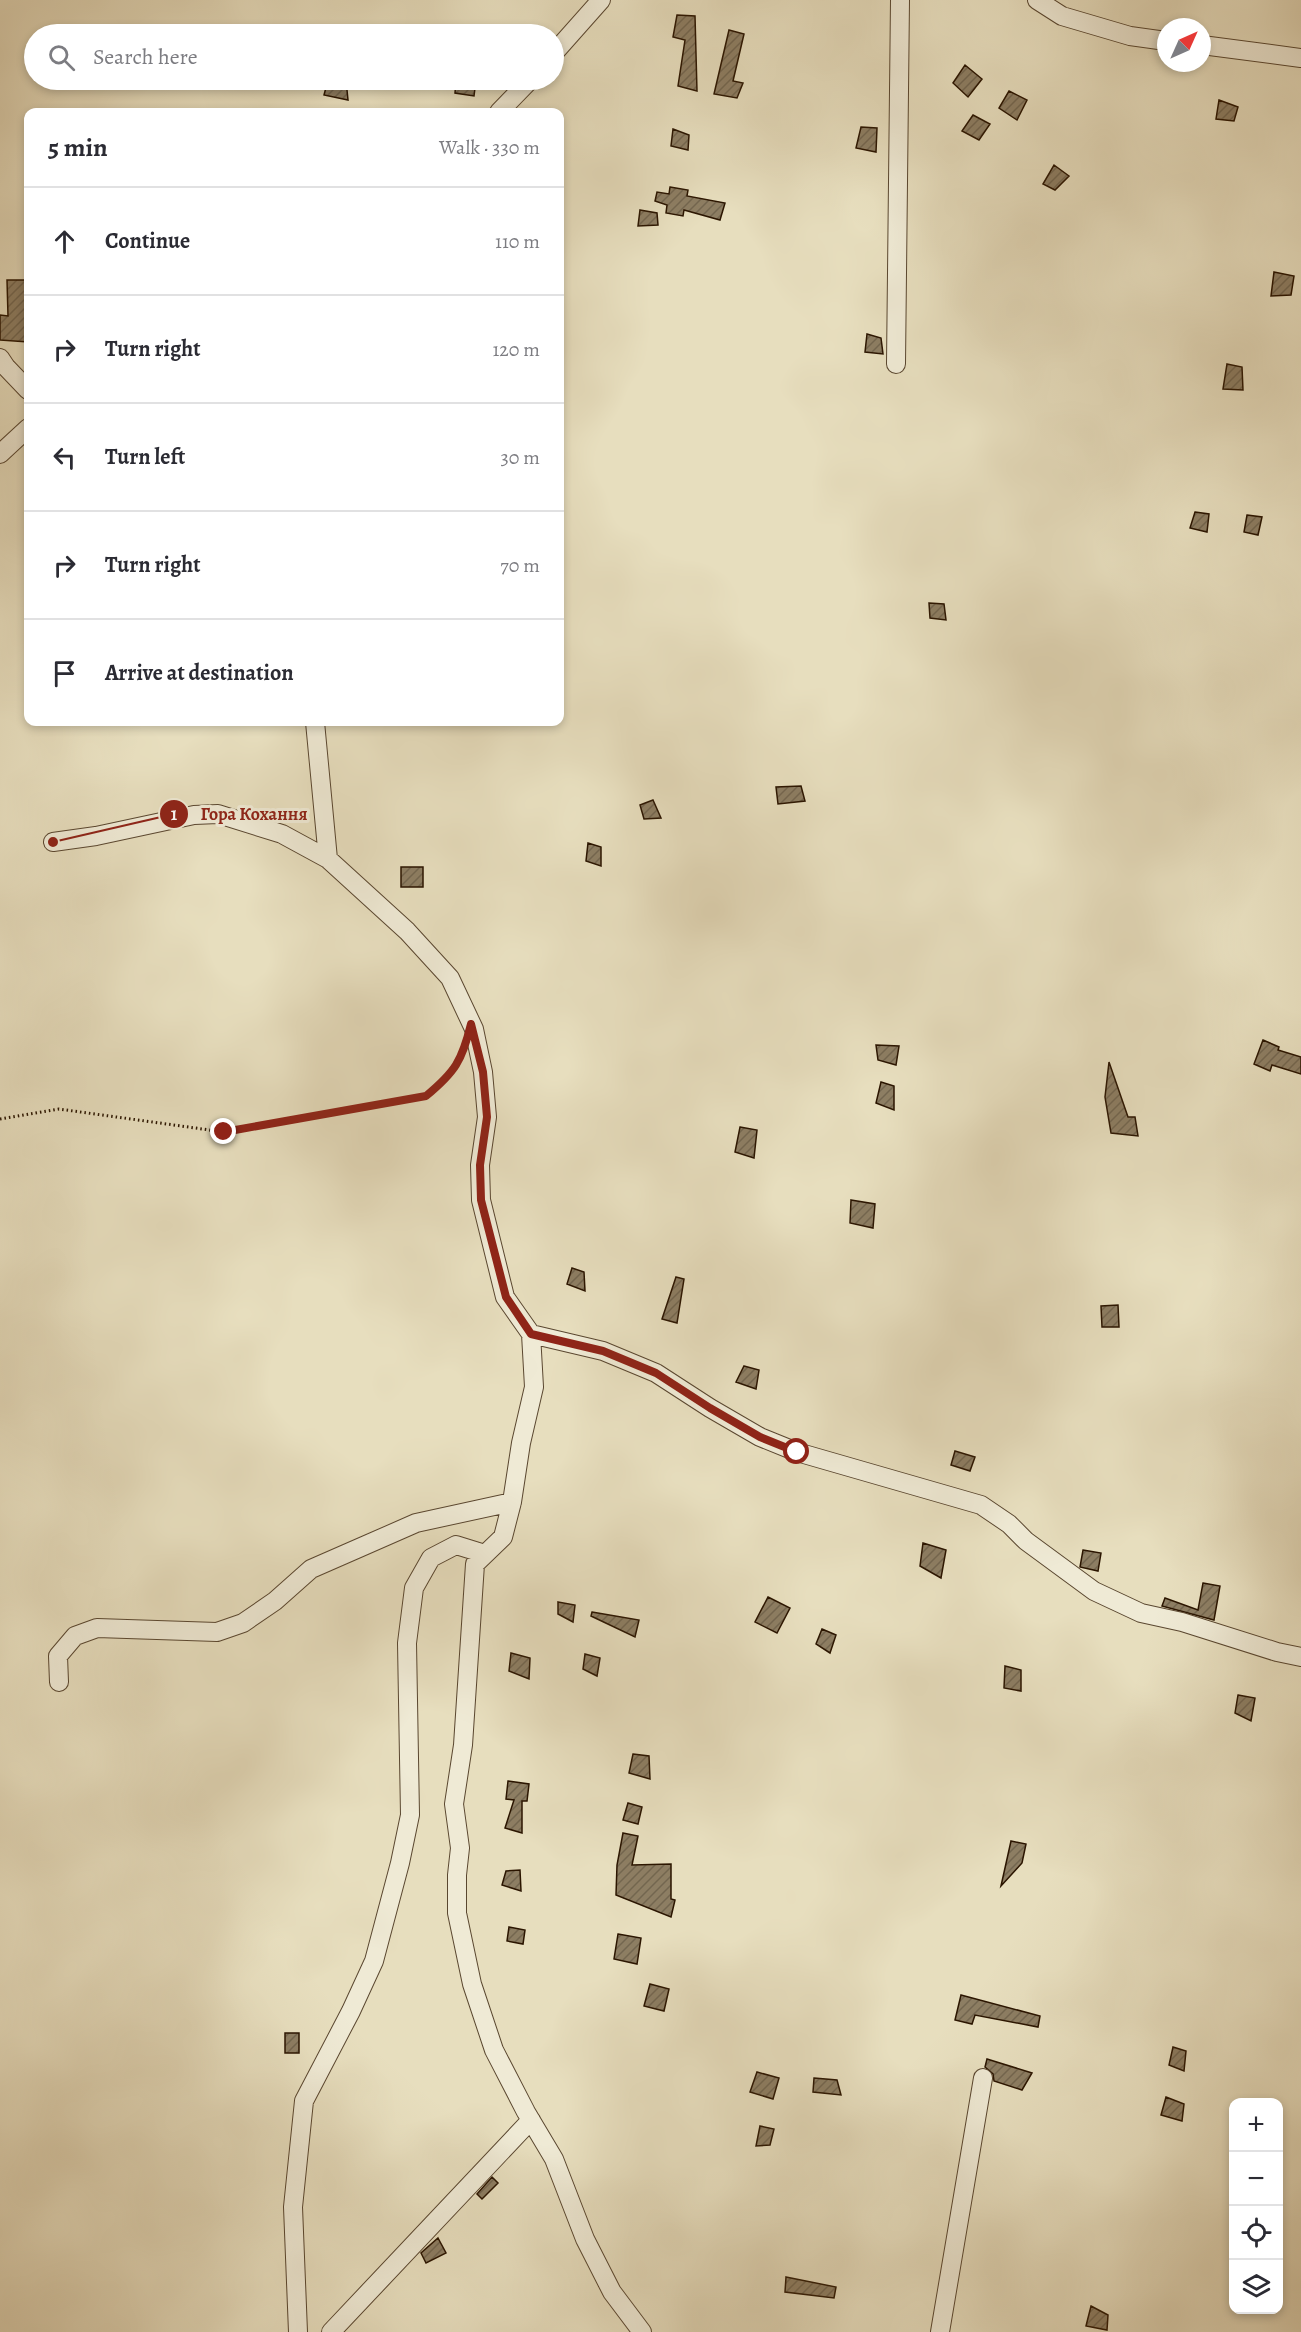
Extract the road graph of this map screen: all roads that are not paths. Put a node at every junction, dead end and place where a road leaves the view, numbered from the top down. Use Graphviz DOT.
graph roads {
  1 [pos="601,0"];
  2 [pos="900,0"];
  3 [pos="1037,0"];
  4 [pos="1157,39"];
  5 [pos="564,42"];
  6 [pos="1211,46"];
  7 [pos="1301,58"];
  8 [pos="520,90"];
  9 [pos="503,108"];
  10 [pos="0,358"];
  11 [pos="896,364"];
  12 [pos="24,386"];
  13 [pos="24,432"];
  14 [pos="0,454"];
  15 [pos="315,726"];
  16 [pos="53,842"];
  17 [pos="328,859"];
  18 [pos="531,1334"];
  19 [pos="512,1502"];
  20 [pos="485,1554"];
  21 [pos="1301,1657"];
  22 [pos="59,1682"];
  23 [pos="983,2078"];
  24 [pos="531,2121"];
  25 [pos="298,2332"];
  26 [pos="331,2332"];
  27 [pos="642,2332"];
  28 [pos="940,2332"];
  1 -- 5 [label="street"];
  2 -- 11 [label="street"];
  3 -- 4 [label="street"];
  6 -- 7 [label="street"];
  8 -- 9 [label="street"];
  10 -- 12 [label="street"];
  13 -- 14 [label="street"];
  15 -- 17 [label="street"];
  16 -- 17 [label="street"];
  17 -- 18 [label="street"];
  18 -- 19 [label="street"];
  18 -- 21 [label="street"];
  19 -- 20 [label="street"];
  19 -- 22 [label="street"];
  20 -- 24 [label="street"];
  20 -- 25 [label="street"];
  23 -- 28 [label="street"];
  24 -- 26 [label="street"];
  24 -- 27 [label="street"];
}
